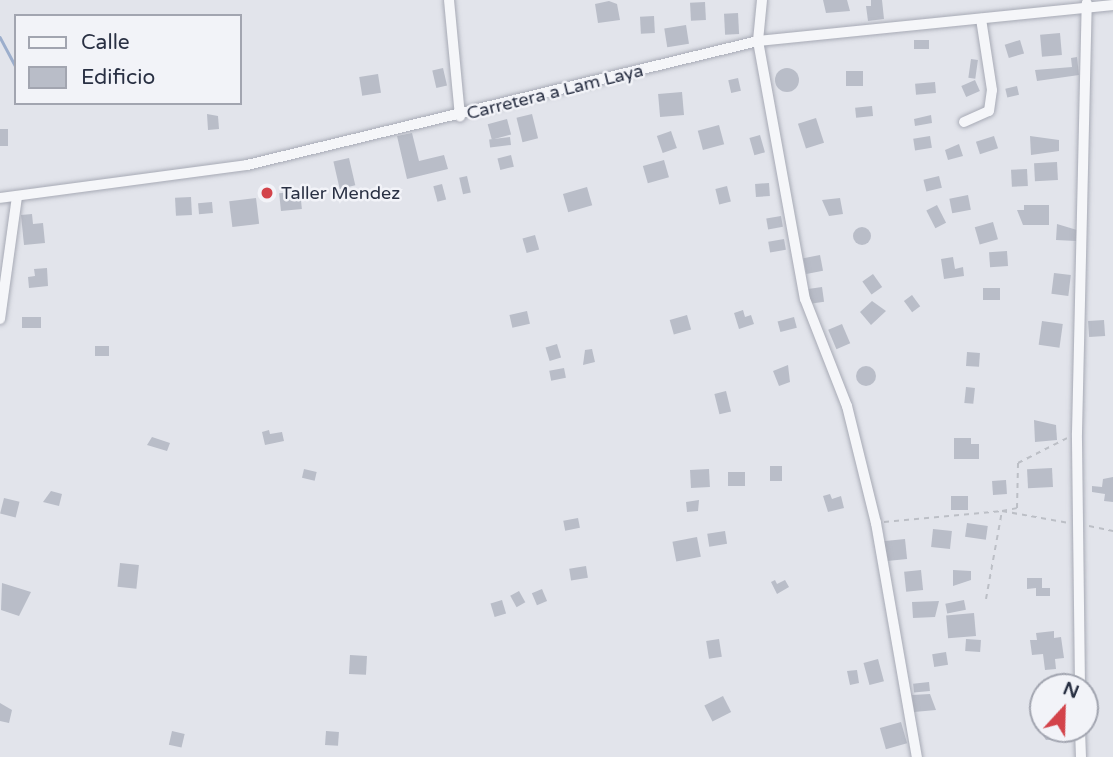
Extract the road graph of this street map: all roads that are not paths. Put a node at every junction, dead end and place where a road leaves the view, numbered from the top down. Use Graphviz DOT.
graph roads {
  1 [pos="449,0"];
  2 [pos="762,0"];
  3 [pos="1087,4"];
  4 [pos="1113,5"];
  5 [pos="981,19"];
  6 [pos="758,41"];
  7 [pos="460,116"];
  8 [pos="964,122"];
  9 [pos="17,197"];
  10 [pos="0,198"];
  11 [pos="0,319"];
  12 [pos="1080,673"];
  13 [pos="918,757"];
  1 -- 7 [label="street"];
  2 -- 6 [label="street"];
  3 -- 4 [label="street, Carretera a Lam Laya"];
  3 -- 5 [label="street, Carretera a Lam Laya"];
  3 -- 12 [label="street"];
  5 -- 6 [label="street, Carretera a Lam Laya"];
  5 -- 8 [label="street"];
  6 -- 7 [label="street, Carretera a Lam Laya"];
  6 -- 13 [label="street"];
  7 -- 9 [label="street, Carretera a Lam Laya"];
  9 -- 10 [label="street, Carretera a Lam Laya"];
  9 -- 11 [label="street"];
}
